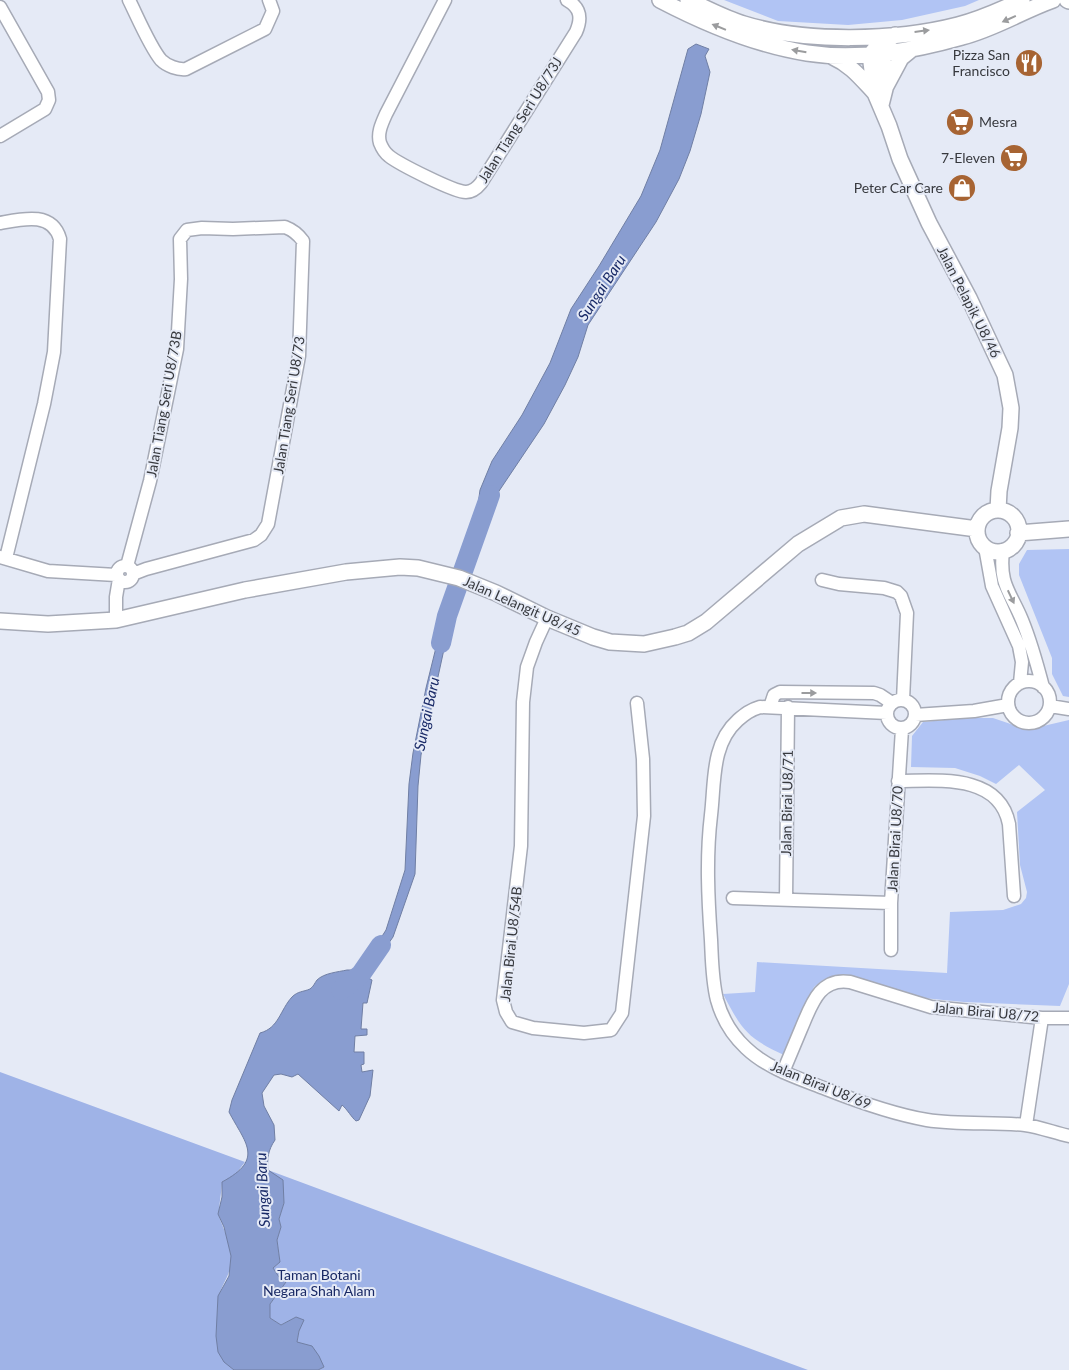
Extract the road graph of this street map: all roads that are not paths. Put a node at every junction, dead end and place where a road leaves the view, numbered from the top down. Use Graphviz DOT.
graph roads {
  1 [pos="129,0"];
  2 [pos="269,0"];
  3 [pos="445,0"];
  4 [pos="567,0"];
  5 [pos="688,0"];
  6 [pos="1022,0"];
  7 [pos="1053,0"];
  8 [pos="664,2"];
  9 [pos="0,7"];
  10 [pos="895,35"];
  11 [pos="766,37"];
  12 [pos="853,37"];
  13 [pos="912,50"];
  14 [pos="876,52"];
  15 [pos="827,54"];
  16 [pos="880,95"];
  17 [pos="0,136"];
  18 [pos="0,223"];
  19 [pos="180,239"];
  20 [pos="998,510"];
  21 [pos="977,529"];
  22 [pos="1069,529"];
  23 [pos="1018,533"];
  24 [pos="985,547"];
  25 [pos="1004,550"];
  26 [pos="3,558"];
  27 [pos="125,575"];
  28 [pos="822,580"];
  29 [pos="547,618"];
  30 [pos="121,620"];
  31 [pos="0,621"];
  32 [pos="1020,683"];
  33 [pos="1043,687"];
  34 [pos="637,704"];
  35 [pos="1008,705"];
  36 [pos="894,706"];
  37 [pos="1050,706"];
  38 [pos="770,707"];
  39 [pos="788,707"];
  40 [pos="1069,709"];
  41 [pos="915,715"];
  42 [pos="902,729"];
  43 [pos="898,781"];
  44 [pos="1014,896"];
  45 [pos="733,898"];
  46 [pos="786,900"];
  47 [pos="891,903"];
  48 [pos="891,950"];
  49 [pos="1042,1018"];
  50 [pos="1069,1018"];
  51 [pos="783,1072"];
  52 [pos="1026,1125"];
  53 [pos="1069,1136"];
  1 -- 2 [label="street"];
  3 -- 4 [label="street, Jalan Tiang Seri U8/73J"];
  5 -- 11 [label="street"];
  10 -- 6 [label="street, one-way"];
  7 -- 13 [label="street, one-way"];
  11 -- 8 [label="street, one-way"];
  9 -- 17 [label="street"];
  10 -- 12 [label="street"];
  10 -- 14 [label="street"];
  11 -- 12 [label="street"];
  15 -- 11 [label="street, one-way"];
  12 -- 14 [label="street"];
  13 -- 14 [label="street"];
  13 -- 16 [label="street"];
  14 -- 15 [label="street"];
  14 -- 16 [label="street, Jalan Pelapik U8/46"];
  15 -- 16 [label="street"];
  16 -- 20 [label="street, Jalan Pelapik U8/46"];
  18 -- 26 [label="street, Jalan Tiang Seri U8/73"];
  19 -- 27 [label="street, Jalan Tiang Seri U8/73B"];
  19 -- 27 [label="street, Jalan Tiang Seri U8/73"];
  20 -- 21 [label="street"];
  20 -- 23 [label="street"];
  21 -- 24 [label="street"];
  21 -- 29 [label="street, Jalan Lelangit U8/45"];
  22 -- 23 [label="street"];
  23 -- 25 [label="street"];
  24 -- 25 [label="street"];
  24 -- 32 [label="street"];
  25 -- 33 [label="street, one-way"];
  26 -- 27 [label="street, Jalan Tiang Seri U8/73"];
  27 -- 30 [label="street, Jalan Tiang Seri U8/73B"];
  28 -- 36 [label="street"];
  29 -- 30 [label="street, Jalan Lelangit U8/45"];
  29 -- 34 [label="street, Jalan Birai U8/54B"];
  30 -- 31 [label="street, Jalan Lelangit U8/45"];
  32 -- 33 [label="street"];
  32 -- 35 [label="street"];
  33 -- 37 [label="street"];
  35 -- 37 [label="street"];
  35 -- 41 [label="street"];
  38 -- 36 [label="street, one-way"];
  36 -- 39 [label="street, Jalan Birai U8/69"];
  36 -- 41 [label="street"];
  36 -- 42 [label="street"];
  37 -- 40 [label="street"];
  38 -- 39 [label="street, Jalan Birai U8/69"];
  38 -- 51 [label="street, Jalan Birai U8/69"];
  39 -- 46 [label="street, Jalan Birai U8/71"];
  41 -- 42 [label="street"];
  42 -- 43 [label="street, Jalan Birai U8/70"];
  43 -- 44 [label="street"];
  43 -- 47 [label="street, Jalan Birai U8/70"];
  45 -- 46 [label="street"];
  46 -- 47 [label="street"];
  47 -- 48 [label="street, Jalan Birai U8/70"];
  49 -- 50 [label="street, Jalan Birai U8/72"];
  49 -- 51 [label="street, Jalan Birai U8/72"];
  49 -- 52 [label="street"];
  51 -- 52 [label="street, Jalan Birai U8/69"];
  52 -- 53 [label="street, Jalan Birai U8/69"];
}
